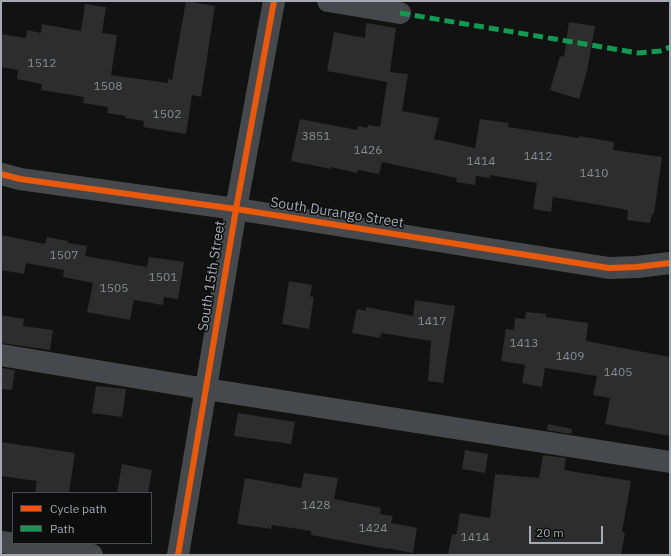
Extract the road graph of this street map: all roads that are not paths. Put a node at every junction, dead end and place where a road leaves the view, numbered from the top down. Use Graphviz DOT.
graph roads {
  1 [pos="274,1"];
  2 [pos="328,1"];
  3 [pos="400,13"];
  4 [pos="1,174"];
  5 [pos="236,209"];
  6 [pos="670,263"];
  7 [pos="1,355"];
  8 [pos="206,389"];
  9 [pos="670,462"];
  10 [pos="1,542"];
  11 [pos="12,544"];
  12 [pos="15,544"];
  13 [pos="92,555"];
  14 [pos="178,555"];
  1 -- 5 [label="street, South 15th Street"];
  2 -- 3 [label="street"];
  4 -- 5 [label="street, South Durango Street"];
  5 -- 6 [label="street, South Durango Street"];
  5 -- 8 [label="street, South 15th Street"];
  7 -- 8 [label="street"];
  8 -- 9 [label="street"];
  8 -- 14 [label="street, South 15th Street"];
  10 -- 11 [label="street"];
  12 -- 13 [label="street"];
}
